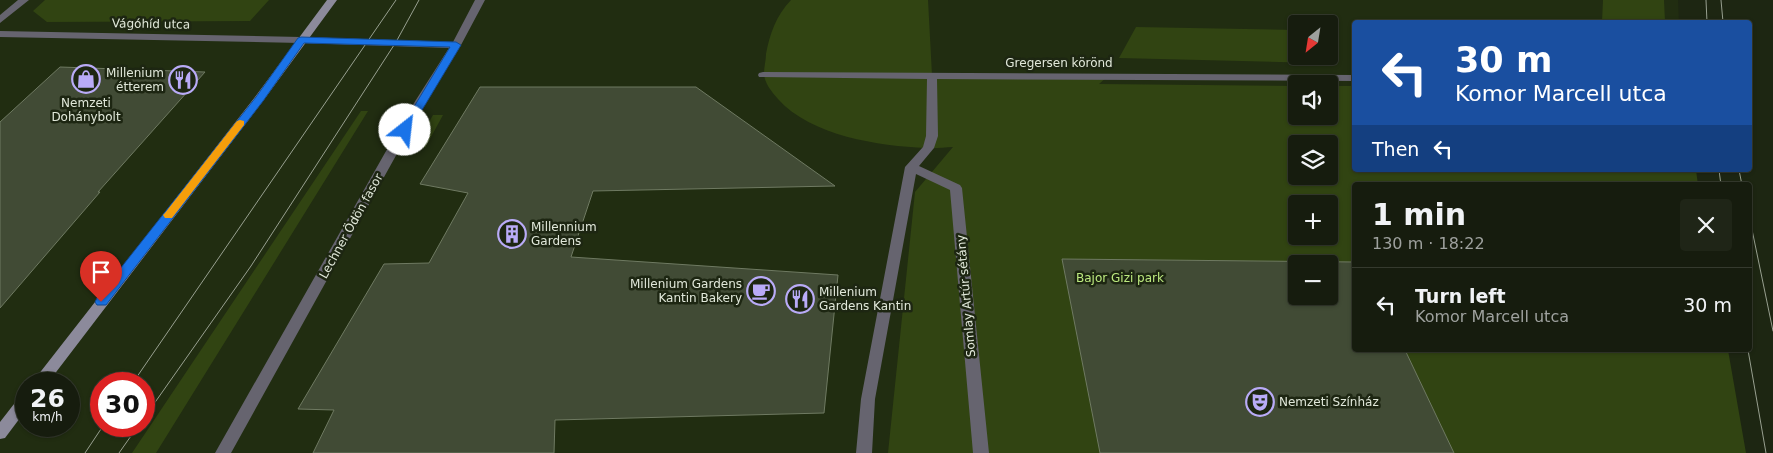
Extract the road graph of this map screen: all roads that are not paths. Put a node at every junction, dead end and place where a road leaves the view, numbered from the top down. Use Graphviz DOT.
graph roads {
  1 [pos="24,0"];
  2 [pos="332,0"];
  3 [pos="480,0"];
  4 [pos="0,20"];
  5 [pos="0,34"];
  6 [pos="301,40"];
  7 [pos="456,45"];
  8 [pos="763,75"];
  9 [pos="932,76"];
  10 [pos="1352,78"];
  11 [pos="911,167"];
  12 [pos="47,372"];
  13 [pos="15,413"];
  14 [pos="0,433"];
  15 [pos="223,453"];
  16 [pos="864,453"];
  17 [pos="981,453"];
  1 -- 4 [label="street"];
  2 -- 6 [label="main road"];
  3 -- 7 [label="street, Lechner Ödön fasor"];
  5 -- 6 [label="street, Vágóhíd utca"];
  6 -- 7 [label="street, Vágóhíd utca"];
  6 -- 12 [label="main road"];
  7 -- 15 [label="street, Lechner Ödön fasor"];
  8 -- 9 [label="street, Gregersen körönd"];
  9 -- 10 [label="street, Gregersen körönd"];
  9 -- 11 [label="street"];
  11 -- 16 [label="street"];
  11 -- 17 [label="street, Somlay Artúr sétány"];
  13 -- 14 [label="main road"];
}
